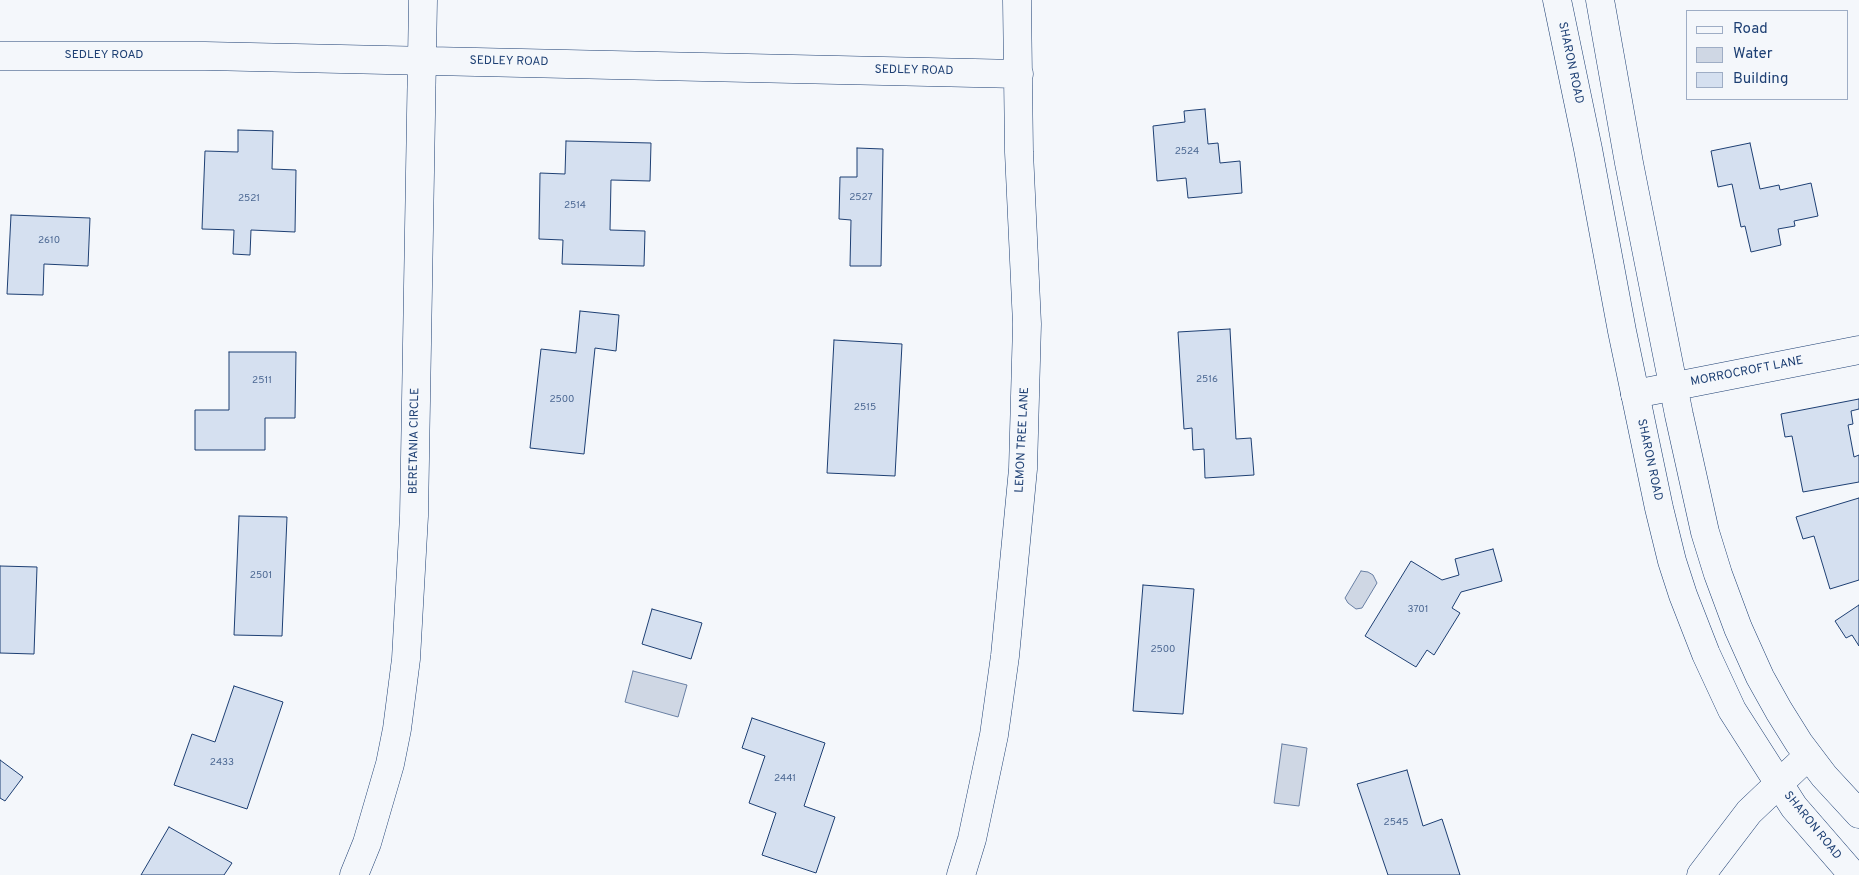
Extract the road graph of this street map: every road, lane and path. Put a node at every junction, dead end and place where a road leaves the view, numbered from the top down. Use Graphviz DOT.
graph roads {
  1 [pos="423,0"];
  2 [pos="1017,0"];
  3 [pos="1557,0"];
  4 [pos="1600,0"];
  5 [pos="0,56"];
  6 [pos="422,60"];
  7 [pos="1019,74"];
  8 [pos="1859,350"];
  9 [pos="1674,386"];
  10 [pos="1635,394"];
  11 [pos="1808,756"];
  12 [pos="1779,783"];
  13 [pos="1859,814"];
  14 [pos="354,875"];
  15 [pos="960,875"];
  16 [pos="1701,875"];
  17 [pos="1853,875"];
  1 -- 6 [label="street, BERETANIA CIRCLE"];
  2 -- 7 [label="street, LEMON TREE LANE"];
  3 -- 10 [label="street, SHARON ROAD"];
  4 -- 9 [label="street"];
  5 -- 6 [label="street, SEDLEY ROAD"];
  6 -- 7 [label="street, SEDLEY ROAD"];
  6 -- 14 [label="street, BERETANIA CIRCLE"];
  7 -- 15 [label="street, LEMON TREE LANE"];
  8 -- 9 [label="street, MORROCROFT LANE"];
  9 -- 10 [label="street, MORROCROFT LANE"];
  9 -- 11 [label="street"];
  10 -- 12 [label="street, SHARON ROAD"];
  11 -- 12 [label="street"];
  11 -- 13 [label="street"];
  12 -- 16 [label="street"];
  12 -- 17 [label="street, SHARON ROAD"];
}
